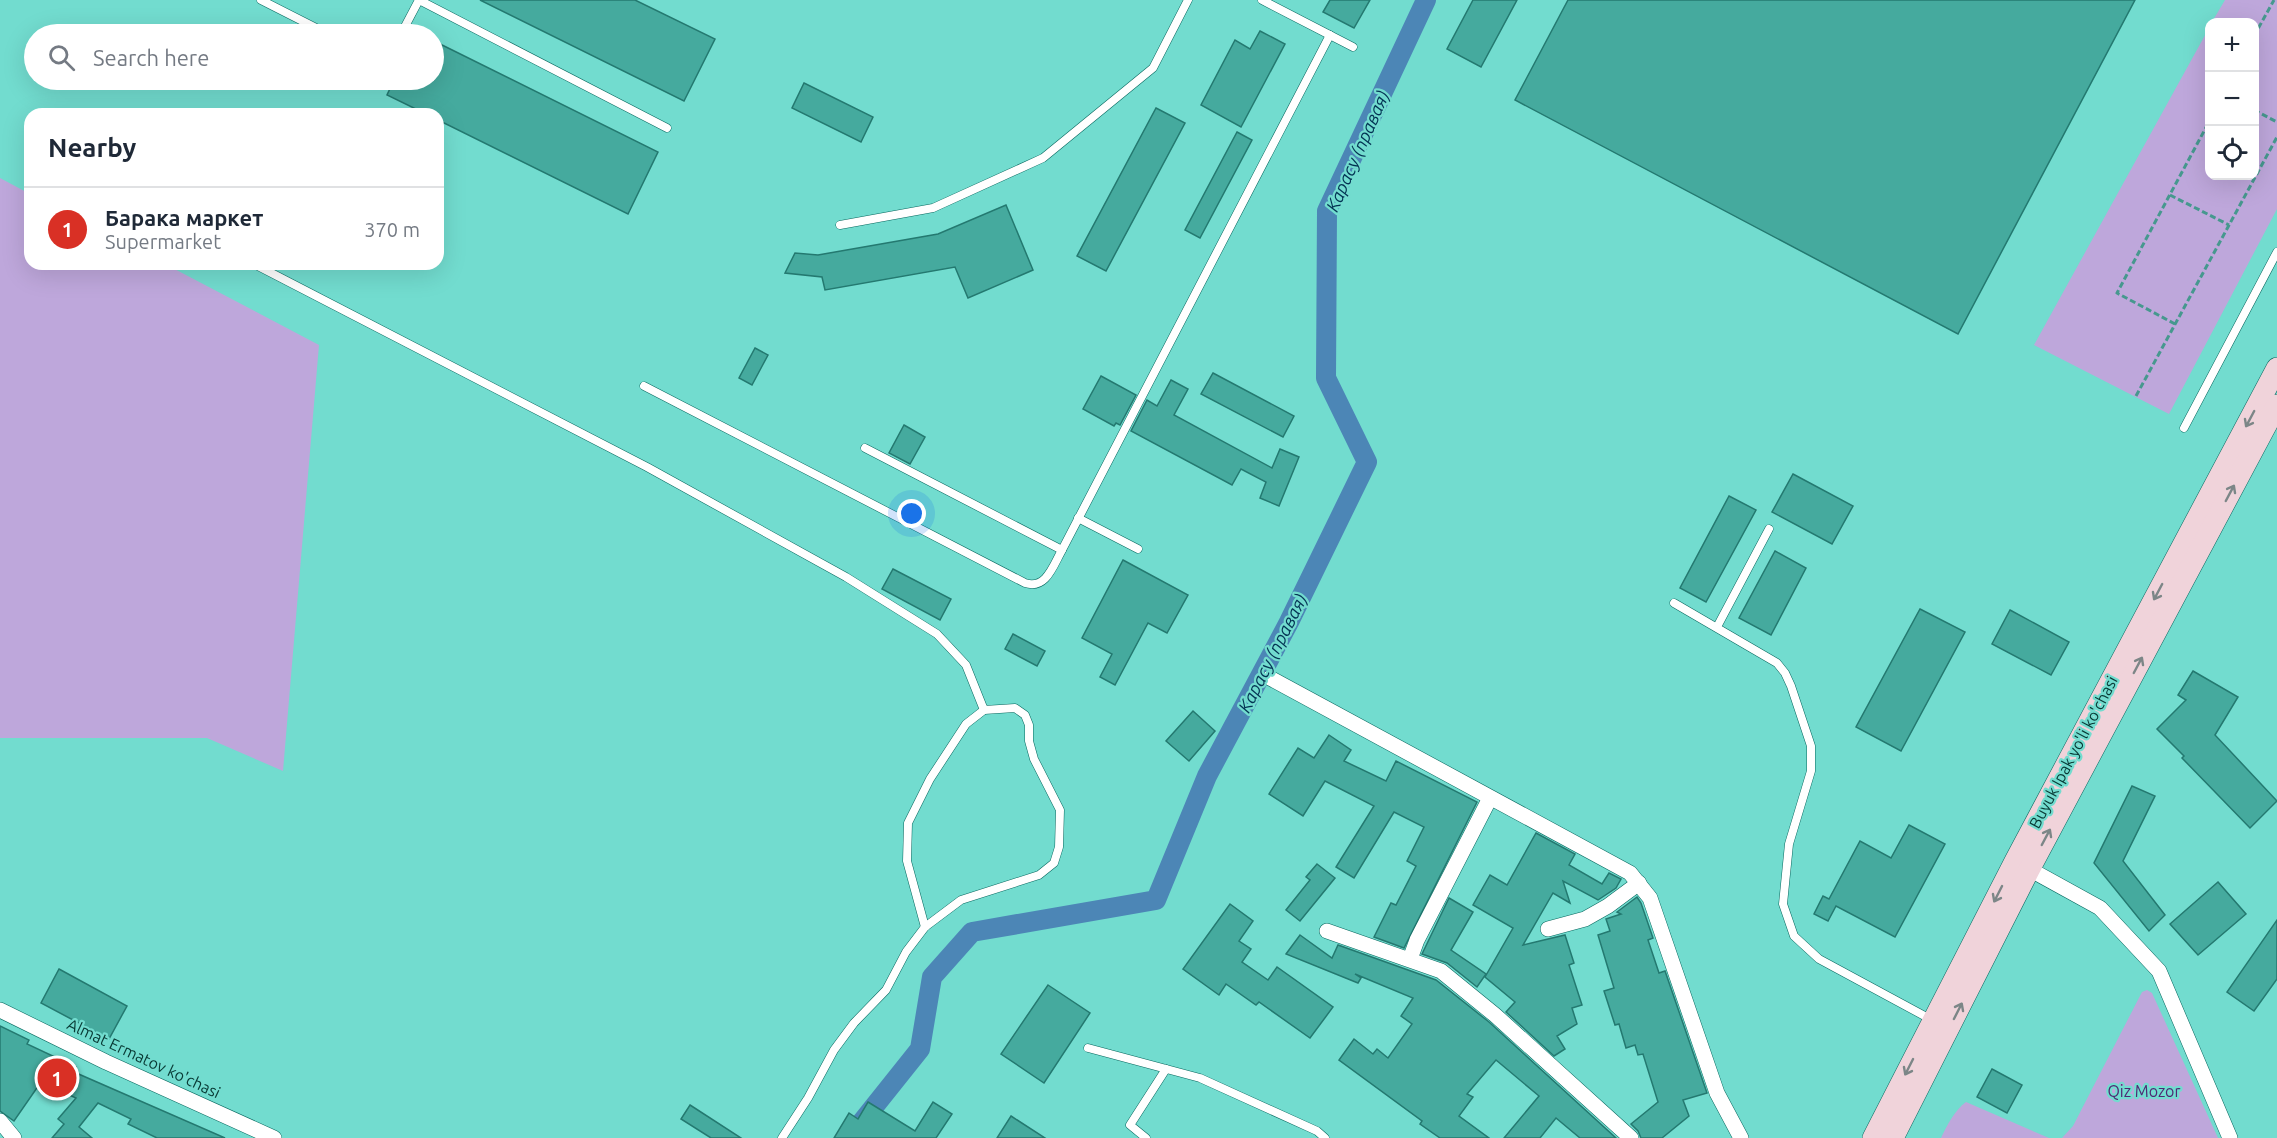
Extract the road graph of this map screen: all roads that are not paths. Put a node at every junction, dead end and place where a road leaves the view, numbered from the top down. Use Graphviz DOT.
graph roads {
  1 [pos="261,0"];
  2 [pos="419,0"];
  3 [pos="1188,0"];
  4 [pos="1262,0"];
  5 [pos="308,24"];
  6 [pos="406,24"];
  7 [pos="1330,35"];
  8 [pos="1353,47"];
  9 [pos="667,128"];
  10 [pos="840,225"];
  11 [pos="2277,252"];
  12 [pos="266,270"];
  13 [pos="2277,368"];
  14 [pos="644,386"];
  15 [pos="2277,405"];
  16 [pos="2184,428"];
  17 [pos="865,448"];
  18 [pos="1078,518"];
  19 [pos="1769,529"];
  20 [pos="1138,549"];
  21 [pos="1062,550"];
  22 [pos="1674,603"];
  23 [pos="1717,627"];
  24 [pos="1270,678"];
  25 [pos="984,710"];
  26 [pos="1490,798"];
  27 [pos="2022,865"];
  28 [pos="1639,883"];
  29 [pos="925,927"];
  30 [pos="1548,928"];
  31 [pos="1327,931"];
  32 [pos="1410,959"];
  33 [pos="0,1010"];
  34 [pos="1933,1021"];
  35 [pos="1088,1048"];
  36 [pos="1166,1069"];
  37 [pos="0,1121"];
  38 [pos="1879,1134"];
  39 [pos="14,1138"];
  40 [pos="274,1138"];
  41 [pos="782,1138"];
  42 [pos="1146,1138"];
  43 [pos="1325,1138"];
  44 [pos="1631,1138"];
  45 [pos="1741,1138"];
  46 [pos="2230,1138"];
  1 -- 5 [label="lane"];
  2 -- 6 [label="lane"];
  2 -- 9 [label="lane"];
  3 -- 10 [label="lane"];
  4 -- 7 [label="lane"];
  7 -- 8 [label="lane"];
  7 -- 18 [label="lane"];
  11 -- 16 [label="lane"];
  12 -- 25 [label="lane"];
  13 -- 27 [label="street, Buyuk Ipak yo'li ko'chasi, one-way"];
  14 -- 21 [label="lane"];
  27 -- 15 [label="street, Buyuk Ipak yo'li ko'chasi, one-way"];
  17 -- 21 [label="lane"];
  18 -- 20 [label="lane"];
  18 -- 21 [label="lane"];
  19 -- 23 [label="lane"];
  22 -- 23 [label="lane"];
  23 -- 34 [label="lane"];
  24 -- 26 [label="street"];
  25 -- 29 [label="lane"];
  25 -- 29 [label="lane"];
  26 -- 28 [label="street"];
  26 -- 32 [label="street"];
  27 -- 34 [label="street, Buyuk Ipak yo'li ko'chasi, one-way"];
  38 -- 27 [label="street, Buyuk Ipak yo'li ko'chasi, one-way"];
  27 -- 46 [label="street"];
  28 -- 30 [label="street"];
  28 -- 45 [label="street"];
  29 -- 41 [label="lane"];
  31 -- 32 [label="street"];
  32 -- 44 [label="street"];
  33 -- 40 [label="street, Almat Ermatov ko'chasi"];
  34 -- 38 [label="street, Buyuk Ipak yo'li ko'chasi, one-way"];
  35 -- 36 [label="lane"];
  36 -- 42 [label="lane"];
  36 -- 43 [label="lane"];
  37 -- 39 [label="street"];
}
